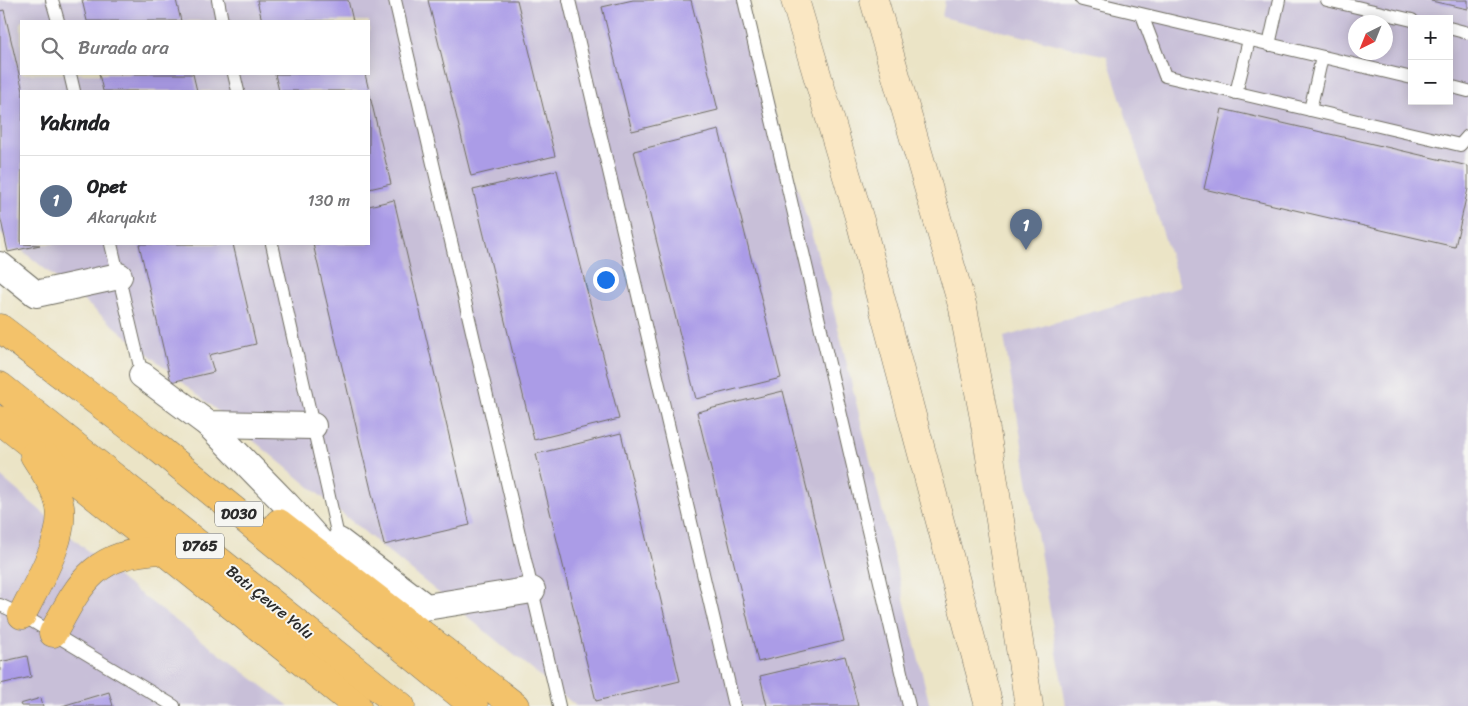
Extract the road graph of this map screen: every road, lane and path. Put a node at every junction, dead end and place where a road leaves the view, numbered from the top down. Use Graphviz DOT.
graph roads {
  1 [pos="52,0"];
  2 [pos="218,0"];
  3 [pos="396,0"];
  4 [pos="569,0"];
  5 [pos="744,0"];
  6 [pos="795,0"];
  7 [pos="874,0"];
  8 [pos="1082,0"];
  9 [pos="1279,0"];
  10 [pos="1327,0"];
  11 [pos="1117,5"];
  12 [pos="1142,15"];
  13 [pos="1408,19"];
  14 [pos="58,20"];
  15 [pos="222,20"];
  16 [pos="1453,29"];
  17 [pos="1468,33"];
  18 [pos="1249,40"];
  19 [pos="1269,44"];
  20 [pos="1322,57"];
  21 [pos="70,75"];
  22 [pos="234,75"];
  23 [pos="1408,77"];
  24 [pos="1453,87"];
  25 [pos="74,90"];
  26 [pos="238,90"];
  27 [pos="1468,91"];
  28 [pos="1236,93"];
  29 [pos="1310,110"];
  30 [pos="1468,136"];
  31 [pos="111,245"];
  32 [pos="272,245"];
  33 [pos="0,265"];
  34 [pos="119,276"];
  35 [pos="0,328"];
  36 [pos="142,375"];
  37 [pos="0,386"];
  38 [pos="0,420"];
  39 [pos="208,424"];
  40 [pos="313,426"];
  41 [pos="26,440"];
  42 [pos="153,444"];
  43 [pos="339,541"];
  44 [pos="162,550"];
  45 [pos="356,583"];
  46 [pos="532,590"];
  47 [pos="11,610"];
  48 [pos="53,633"];
  49 [pos="174,706"];
  50 [pos="357,706"];
  51 [pos="401,706"];
  52 [pos="474,706"];
  53 [pos="515,706"];
  54 [pos="559,706"];
  55 [pos="734,706"];
  56 [pos="909,706"];
  57 [pos="989,706"];
  58 [pos="1029,706"];
  1 -- 14 [label="lane"];
  2 -- 15 [label="lane"];
  3 -- 46 [label="lane"];
  4 -- 55 [label="lane"];
  5 -- 56 [label="lane"];
  6 -- 57 [label="main road"];
  7 -- 58 [label="main road"];
  8 -- 11 [label="lane"];
  9 -- 19 [label="lane"];
  10 -- 13 [label="lane"];
  11 -- 12 [label="lane"];
  12 -- 18 [label="lane"];
  12 -- 28 [label="lane"];
  16 -- 17 [label="lane"];
  18 -- 19 [label="lane"];
  18 -- 28 [label="lane"];
  19 -- 20 [label="lane"];
  20 -- 23 [label="lane"];
  20 -- 29 [label="lane"];
  21 -- 25 [label="lane"];
  22 -- 26 [label="lane"];
  24 -- 27 [label="lane"];
  28 -- 29 [label="lane"];
  29 -- 30 [label="lane"];
  31 -- 34 [label="lane"];
  32 -- 40 [label="lane"];
  33 -- 34 [label="street"];
  34 -- 36 [label="lane"];
  35 -- 42 [label="highway, D030"];
  36 -- 39 [label="street"];
  37 -- 51 [label="highway, Batı Çevre Yolu / D765"];
  38 -- 41 [label="highway"];
  39 -- 40 [label="street"];
  39 -- 45 [label="street"];
  40 -- 43 [label="lane"];
  41 -- 44 [label="highway"];
  41 -- 47 [label="highway"];
  42 -- 45 [label="highway"];
  42 -- 52 [label="highway, D030"];
  43 -- 46 [label="street"];
  44 -- 48 [label="highway"];
  44 -- 50 [label="highway"];
  45 -- 53 [label="highway"];
  46 -- 54 [label="lane"];
  47 -- 48 [label="lane"];
  48 -- 49 [label="lane"];
}
